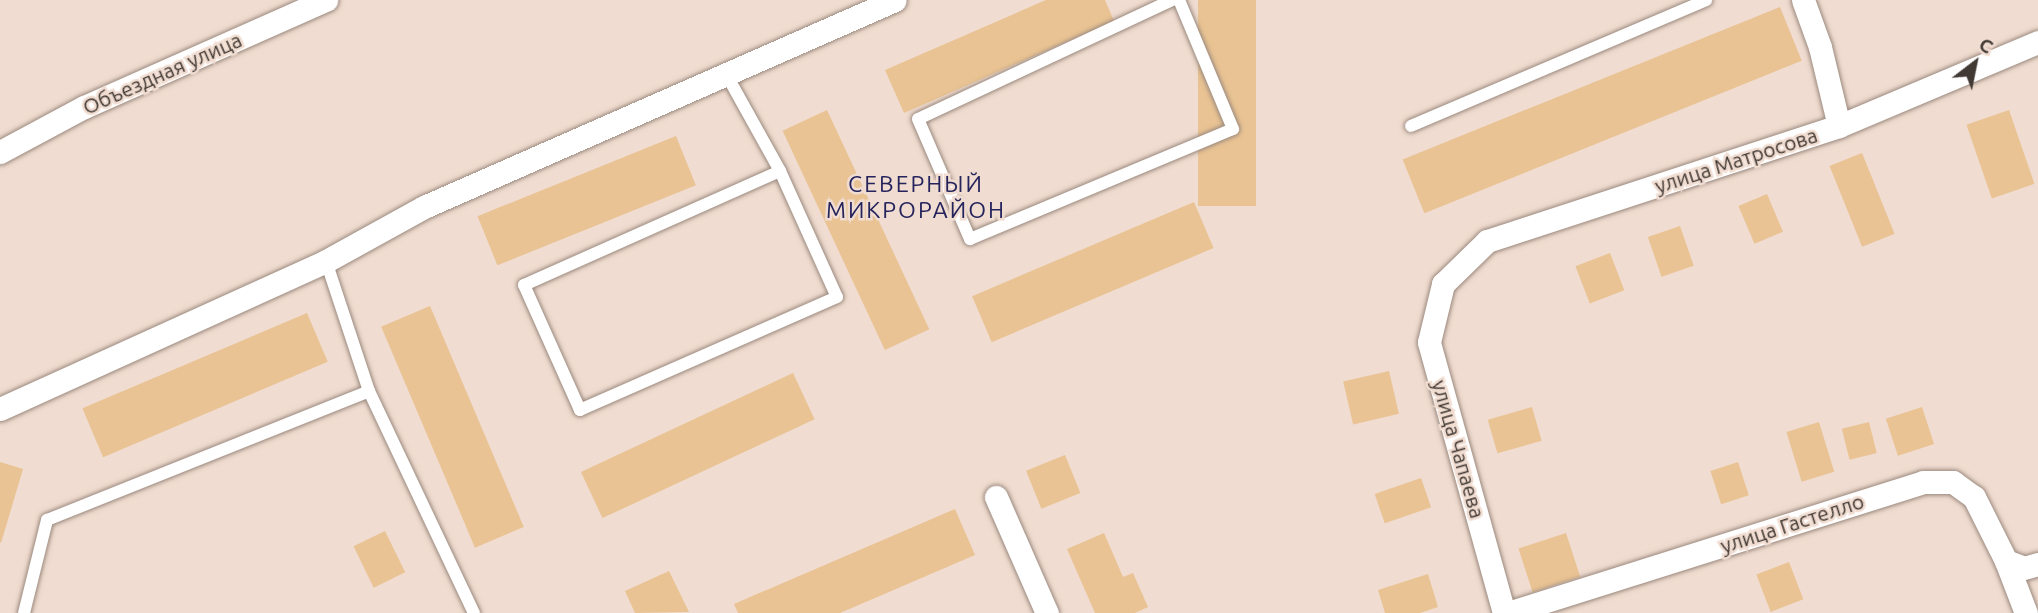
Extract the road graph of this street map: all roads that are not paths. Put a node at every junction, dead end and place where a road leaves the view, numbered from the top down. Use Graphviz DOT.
graph roads {
  1 [pos="326,0"];
  2 [pos="895,0"];
  3 [pos="1171,0"];
  4 [pos="1178,0"];
  5 [pos="1706,0"];
  6 [pos="1803,0"];
  7 [pos="2038,42"];
  8 [pos="725,71"];
  9 [pos="1411,126"];
  10 [pos="1839,126"];
  11 [pos="0,152"];
  12 [pos="780,171"];
  13 [pos="326,261"];
  14 [pos="1443,284"];
  15 [pos="369,391"];
  16 [pos="0,409"];
  17 [pos="996,497"];
  18 [pos="2006,561"];
  19 [pos="2038,564"];
  20 [pos="24,613"];
  21 [pos="474,613"];
  22 [pos="1047,613"];
  23 [pos="1506,613"];
  24 [pos="2026,613"];
  1 -- 11 [label="street, Объездная улица"];
  2 -- 8 [label="street"];
  3 -- 4 [label="lane"];
  5 -- 9 [label="lane"];
  6 -- 10 [label="street"];
  7 -- 10 [label="street, улица Матросова"];
  8 -- 12 [label="lane"];
  8 -- 13 [label="street"];
  10 -- 14 [label="street, улица Матросова"];
  12 -- 12 [label="lane"];
  13 -- 15 [label="lane"];
  13 -- 16 [label="street"];
  14 -- 23 [label="street, улица Чапаева"];
  15 -- 20 [label="lane"];
  15 -- 21 [label="lane"];
  17 -- 22 [label="street"];
  18 -- 19 [label="street"];
  18 -- 23 [label="street, улица Гастелло"];
  18 -- 24 [label="street, улица Гастелло"];
}
